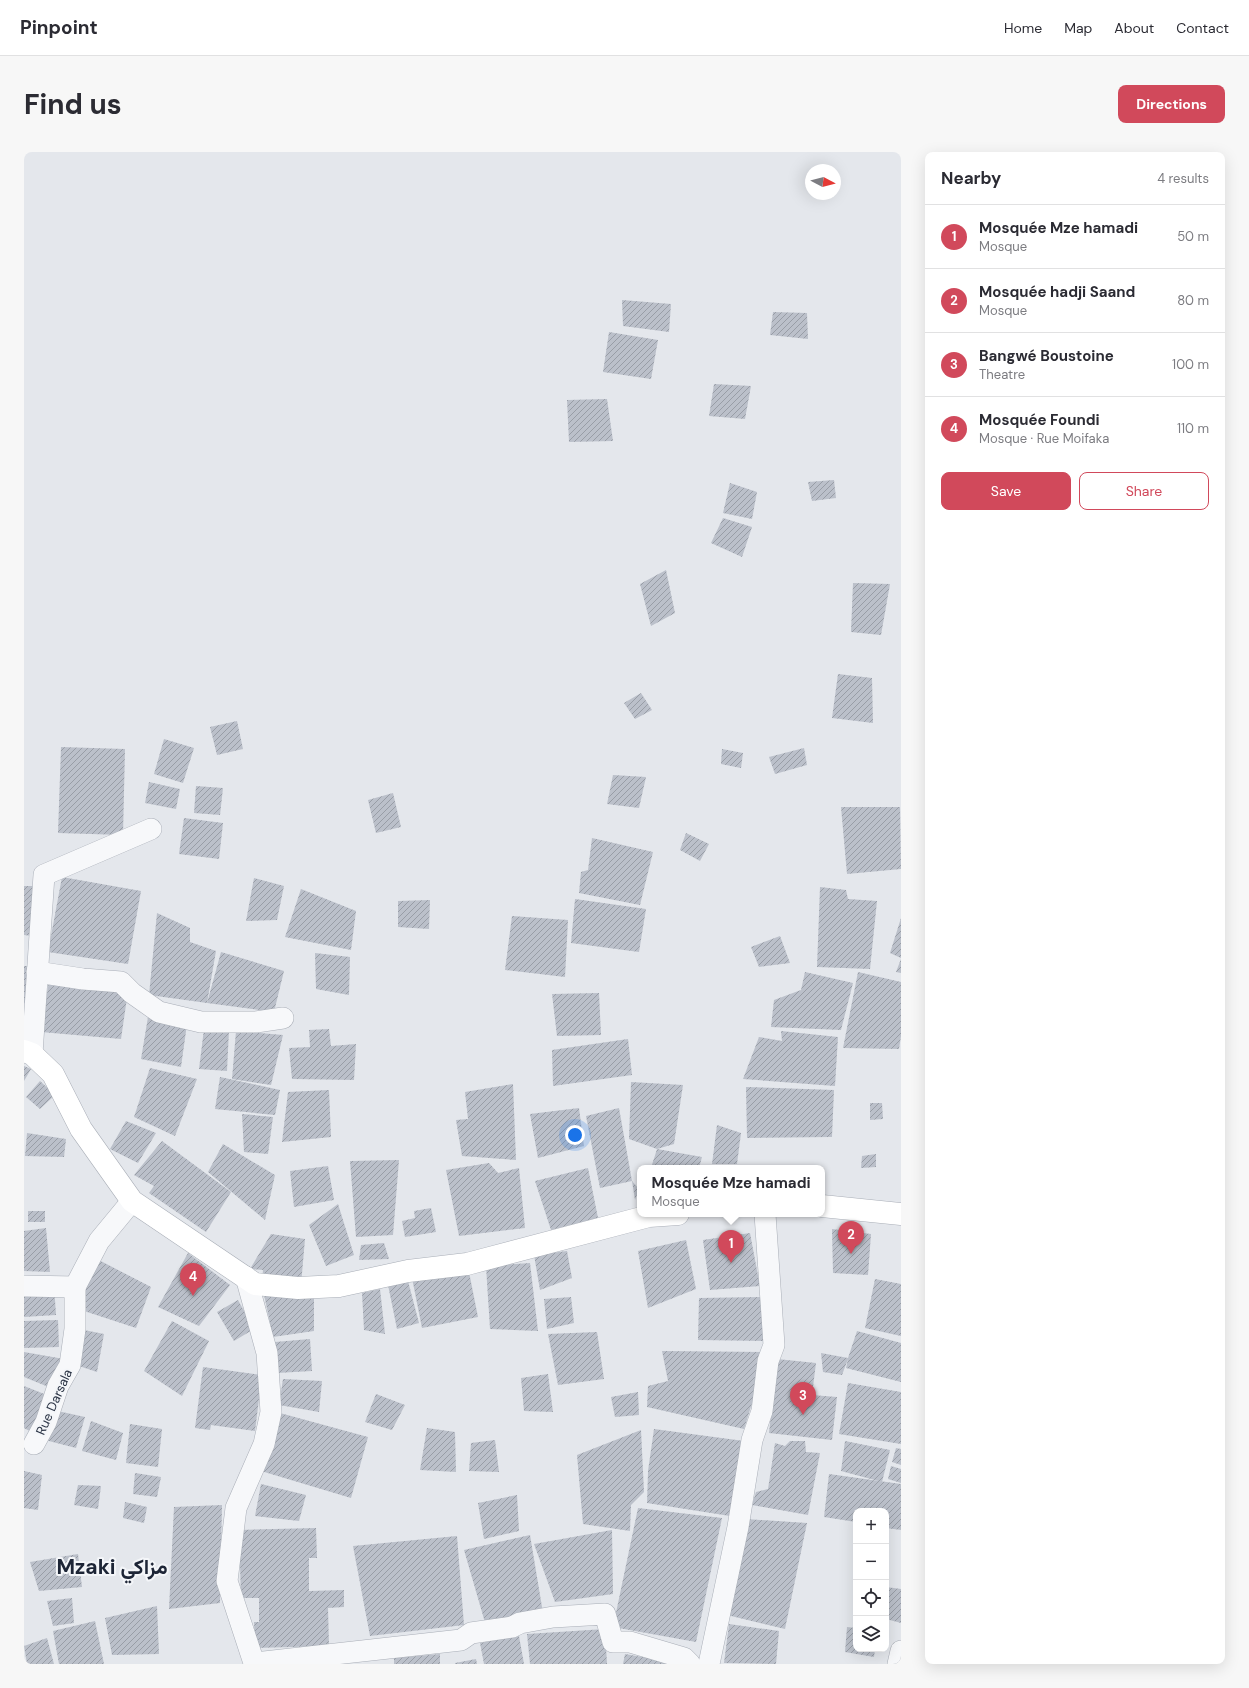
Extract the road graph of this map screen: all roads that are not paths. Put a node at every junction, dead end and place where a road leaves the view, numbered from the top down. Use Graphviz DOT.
graph roads {
  1 [pos="151,829"];
  2 [pos="37,972"];
  3 [pos="283,1018"];
  4 [pos="28,1053"];
  5 [pos="132,1201"];
  6 [pos="825,1206"];
  7 [pos="901,1214"];
  8 [pos="645,1217"];
  9 [pos="765,1217"];
  10 [pos="246,1277"];
  11 [pos="24,1286"];
  12 [pos="76,1287"];
  13 [pos="34,1444"];
  14 [pos="901,1651"];
  15 [pos="246,1664"];
  16 [pos="690,1664"];
  17 [pos="709,1664"];
  18 [pos="898,1664"];
  1 -- 2 [label="street"];
  2 -- 3 [label="street"];
  2 -- 4 [label="street"];
  4 -- 5 [label="main road"];
  5 -- 10 [label="main road"];
  5 -- 12 [label="street"];
  6 -- 7 [label="main road"];
  8 -- 10 [label="main road"];
  9 -- 17 [label="street"];
  10 -- 15 [label="street"];
  11 -- 12 [label="street"];
  12 -- 13 [label="street, Rue Darsala"];
  14 -- 18 [label="street"];
  15 -- 16 [label="street"];
}
